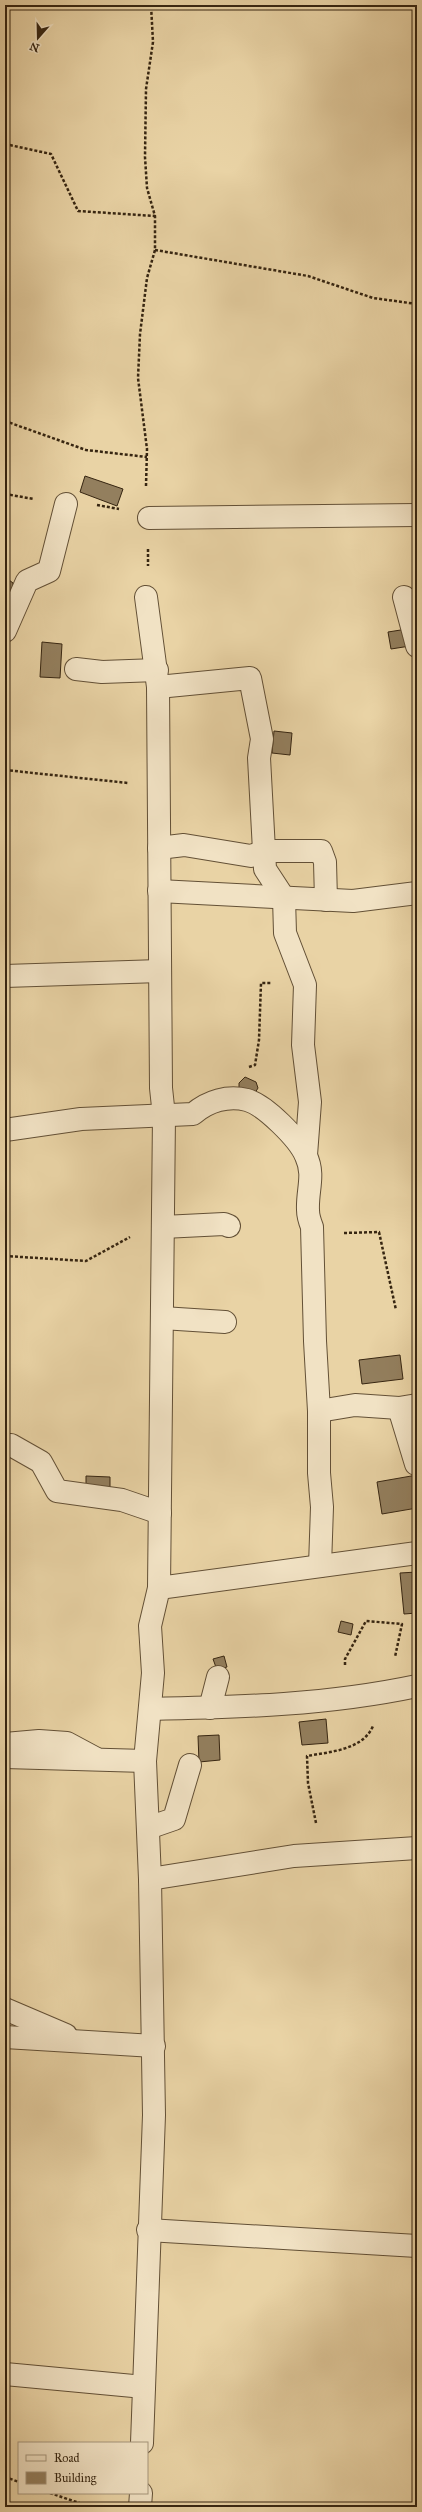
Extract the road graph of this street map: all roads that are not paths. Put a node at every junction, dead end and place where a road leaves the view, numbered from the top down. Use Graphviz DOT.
graph roads {
  1 [pos="66,504"];
  2 [pos="417,516"];
  3 [pos="149,518"];
  4 [pos="146,597"];
  5 [pos="404,597"];
  6 [pos="5,631"];
  7 [pos="417,646"];
  8 [pos="76,669"];
  9 [pos="158,679"];
  10 [pos="159,848"];
  11 [pos="265,851"];
  12 [pos="159,891"];
  13 [pos="417,893"];
  14 [pos="284,898"];
  15 [pos="326,900"];
  16 [pos="160,971"];
  17 [pos="5,976"];
  18 [pos="164,1116"];
  19 [pos="5,1130"];
  20 [pos="306,1155"];
  21 [pos="229,1226"];
  22 [pos="163,1227"];
  23 [pos="162,1318"];
  24 [pos="225,1322"];
  25 [pos="408,1407"];
  26 [pos="319,1411"];
  27 [pos="5,1444"];
  28 [pos="416,1464"];
  29 [pos="160,1513"];
  30 [pos="417,1553"];
  31 [pos="320,1566"];
  32 [pos="159,1588"];
  33 [pos="218,1678"];
  34 [pos="417,1686"];
  35 [pos="210,1708"];
  36 [pos="150,1709"];
  37 [pos="5,1744"];
  38 [pos="5,1757"];
  39 [pos="97,1760"];
  40 [pos="145,1761"];
  41 [pos="190,1765"];
  42 [pos="148,1828"];
  43 [pos="417,1848"];
  44 [pos="150,1879"];
  45 [pos="5,2009"];
  46 [pos="5,2037"];
  47 [pos="80,2041"];
  48 [pos="154,2046"];
  49 [pos="148,2230"];
  50 [pos="417,2246"];
  51 [pos="5,2374"];
  52 [pos="144,2387"];
  53 [pos="142,2442"];
  54 [pos="141,2494"];
  55 [pos="140,2507"];
  1 -- 6 [label="street"];
  2 -- 3 [label="street"];
  4 -- 9 [label="street"];
  5 -- 7 [label="street"];
  8 -- 9 [label="street"];
  9 -- 10 [label="street"];
  9 -- 11 [label="street"];
  10 -- 11 [label="street"];
  10 -- 12 [label="street"];
  11 -- 14 [label="street"];
  11 -- 15 [label="street"];
  12 -- 14 [label="street"];
  12 -- 16 [label="street"];
  13 -- 15 [label="street"];
  14 -- 15 [label="street"];
  14 -- 20 [label="street"];
  16 -- 17 [label="street"];
  16 -- 18 [label="street"];
  18 -- 19 [label="street"];
  18 -- 20 [label="street"];
  18 -- 22 [label="street"];
  20 -- 26 [label="street"];
  21 -- 22 [label="street"];
  22 -- 23 [label="street"];
  23 -- 24 [label="street"];
  23 -- 29 [label="street"];
  25 -- 26 [label="street"];
  25 -- 28 [label="street"];
  26 -- 31 [label="street"];
  27 -- 29 [label="street"];
  29 -- 32 [label="street"];
  30 -- 31 [label="street"];
  31 -- 32 [label="street"];
  32 -- 36 [label="street"];
  33 -- 35 [label="street"];
  34 -- 35 [label="street"];
  35 -- 36 [label="street"];
  36 -- 40 [label="street"];
  37 -- 39 [label="street"];
  38 -- 39 [label="street"];
  39 -- 40 [label="street"];
  40 -- 42 [label="street"];
  41 -- 42 [label="street"];
  42 -- 44 [label="street"];
  43 -- 44 [label="street"];
  44 -- 48 [label="street"];
  45 -- 47 [label="street"];
  46 -- 47 [label="street"];
  47 -- 48 [label="street"];
  48 -- 49 [label="street"];
  49 -- 50 [label="street"];
  49 -- 52 [label="street"];
  51 -- 52 [label="street"];
  52 -- 53 [label="street"];
  54 -- 55 [label="street"];
}
